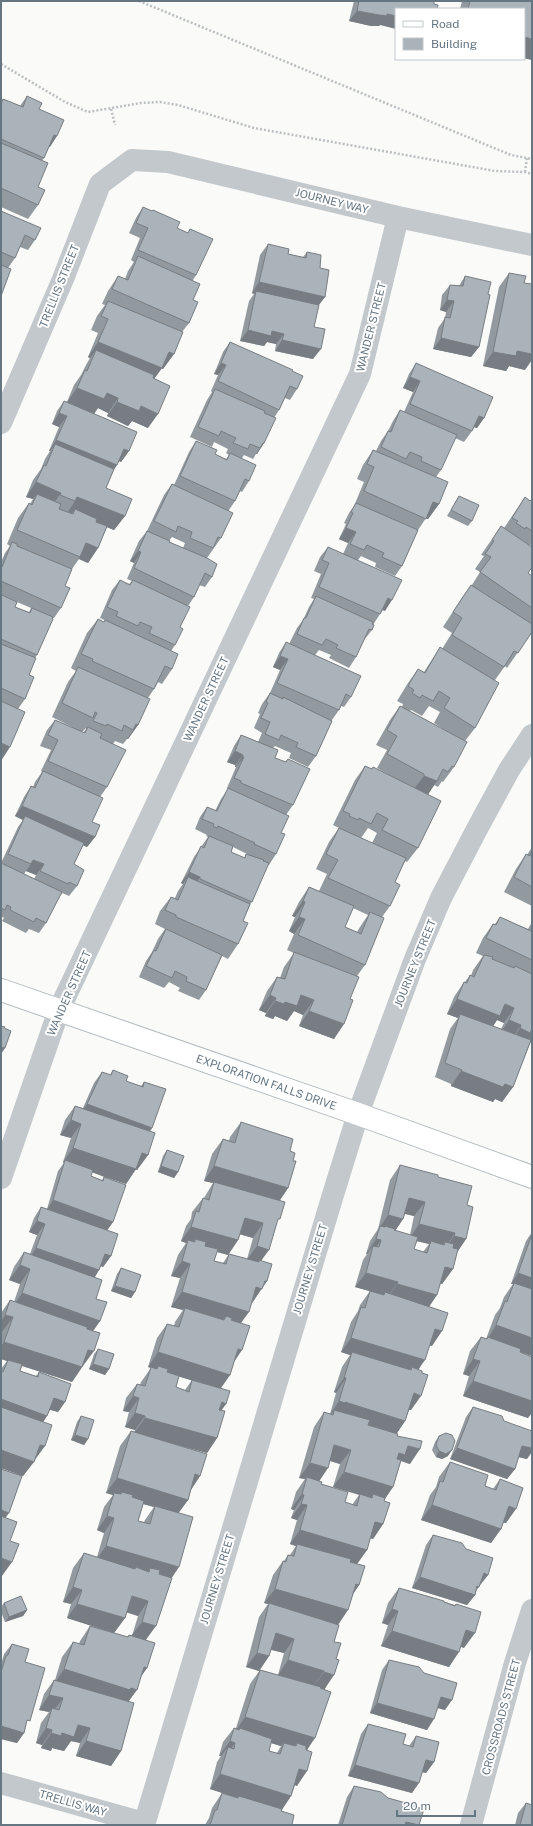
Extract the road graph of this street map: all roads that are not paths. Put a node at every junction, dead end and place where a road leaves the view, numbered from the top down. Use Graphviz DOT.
graph roads {
  1 [pos="132,160"];
  2 [pos="398,217"];
  3 [pos="532,245"];
  4 [pos="1,423"];
  5 [pos="532,735"];
  6 [pos="1,990"];
  7 [pos="59,1010"];
  8 [pos="358,1114"];
  9 [pos="532,1177"];
  10 [pos="1,1178"];
  11 [pos="532,1610"];
  12 [pos="1,1783"];
  13 [pos="144,1824"];
  14 [pos="471,1825"];
  1 -- 2 [label="street, JOURNEY WAY"];
  1 -- 4 [label="street, TRELLIS STREET"];
  2 -- 3 [label="street, JOURNEY WAY"];
  2 -- 7 [label="street, WANDER STREET"];
  5 -- 8 [label="street, JOURNEY STREET"];
  6 -- 7 [label="street, EXPLORATION FALLS DRIVE"];
  7 -- 8 [label="street, EXPLORATION FALLS DRIVE"];
  7 -- 10 [label="street, WANDER STREET"];
  8 -- 9 [label="street, EXPLORATION FALLS DRIVE"];
  8 -- 13 [label="street, JOURNEY STREET"];
  11 -- 14 [label="street, CROSSROADS STREET"];
  12 -- 13 [label="street, TRELLIS WAY"];
}
